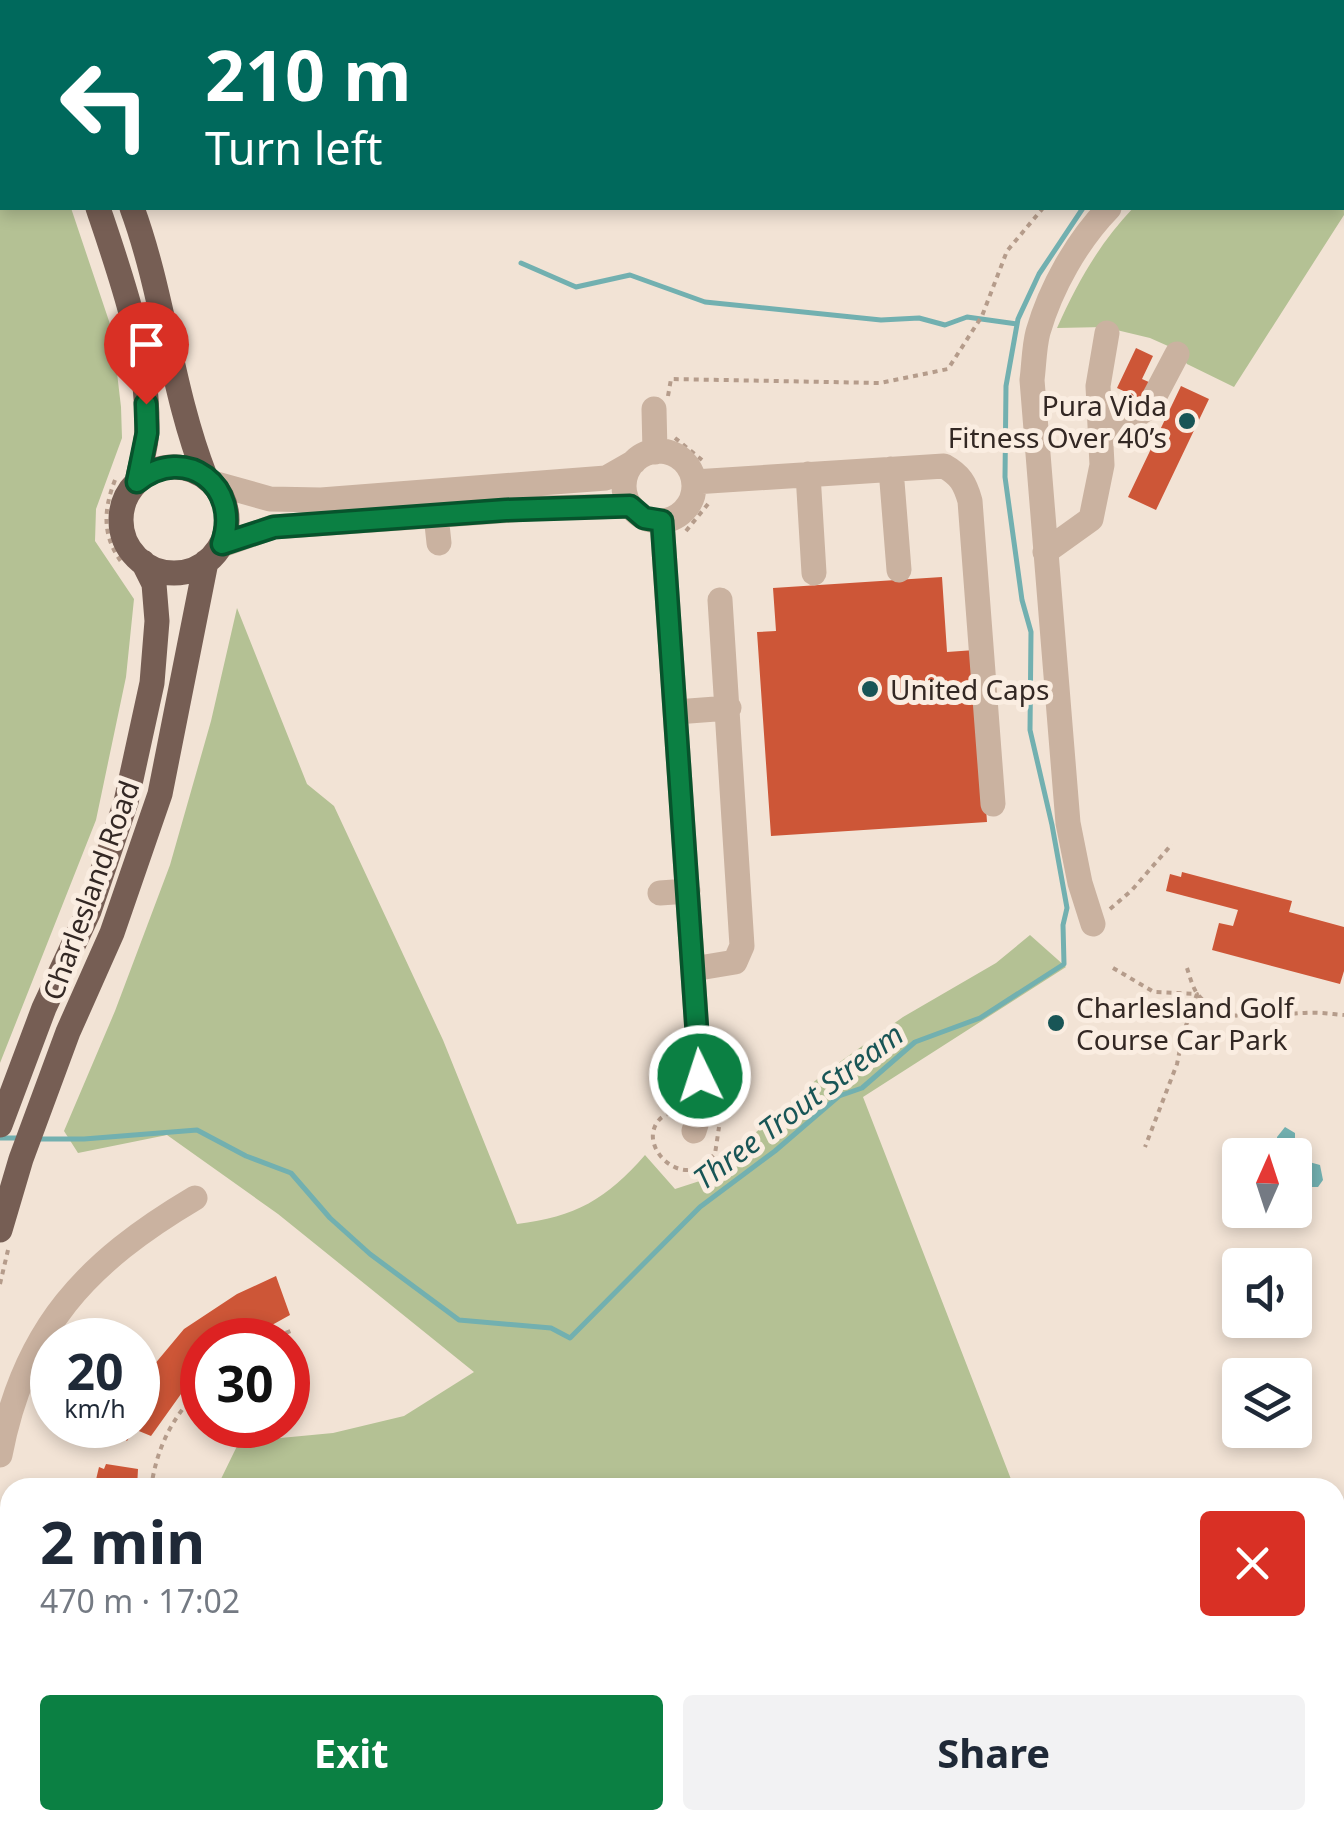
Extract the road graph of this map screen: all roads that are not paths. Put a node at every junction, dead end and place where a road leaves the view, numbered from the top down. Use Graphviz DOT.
graph roads {
  1 [pos="99,210"];
  2 [pos="133,210"];
  3 [pos="1107,210"];
  4 [pos="1108,333"];
  5 [pos="1177,354"];
  6 [pos="660,409"];
  7 [pos="1100,440"];
  8 [pos="653,450"];
  9 [pos="891,469"];
  10 [pos="808,474"];
  11 [pos="126,480"];
  12 [pos="209,480"];
  13 [pos="694,482"];
  14 [pos="434,491"];
  15 [pos="630,506"];
  16 [pos="670,530"];
  17 [pos="439,542"];
  18 [pos="1044,552"];
  19 [pos="214,553"];
  20 [pos="133,563"];
  21 [pos="899,570"];
  22 [pos="814,573"];
  23 [pos="720,600"];
  24 [pos="729,708"];
  25 [pos="676,712"];
  26 [pos="993,804"];
  27 [pos="688,890"];
  28 [pos="660,893"];
  29 [pos="1093,924"];
  30 [pos="693,969"];
  31 [pos="0,1126"];
  32 [pos="694,1131"];
  33 [pos="195,1198"];
  34 [pos="0,1230"];
  35 [pos="0,1455"];
  1 -- 11 [label="main road"];
  2 -- 12 [label="main road"];
  3 -- 18 [label="street"];
  4 -- 7 [label="street"];
  5 -- 7 [label="street"];
  6 -- 8 [label="street"];
  7 -- 18 [label="street"];
  8 -- 13 [label="street"];
  8 -- 14 [label="street"];
  8 -- 15 [label="street"];
  9 -- 10 [label="street"];
  9 -- 21 [label="street"];
  9 -- 26 [label="street"];
  10 -- 13 [label="street"];
  10 -- 22 [label="street"];
  11 -- 12 [label="main road"];
  11 -- 20 [label="main road"];
  12 -- 14 [label="street"];
  12 -- 19 [label="main road"];
  13 -- 16 [label="street"];
  14 -- 15 [label="street"];
  14 -- 17 [label="street"];
  14 -- 19 [label="street"];
  15 -- 16 [label="street"];
  16 -- 25 [label="street"];
  18 -- 29 [label="street"];
  19 -- 20 [label="main road"];
  19 -- 34 [label="main road, Charlesland Road"];
  20 -- 31 [label="main road, Charlesland Road"];
  23 -- 24 [label="street"];
  24 -- 25 [label="street"];
  24 -- 30 [label="street"];
  25 -- 27 [label="street"];
  27 -- 28 [label="street"];
  27 -- 30 [label="street"];
  30 -- 32 [label="street"];
  33 -- 35 [label="street"];
}
